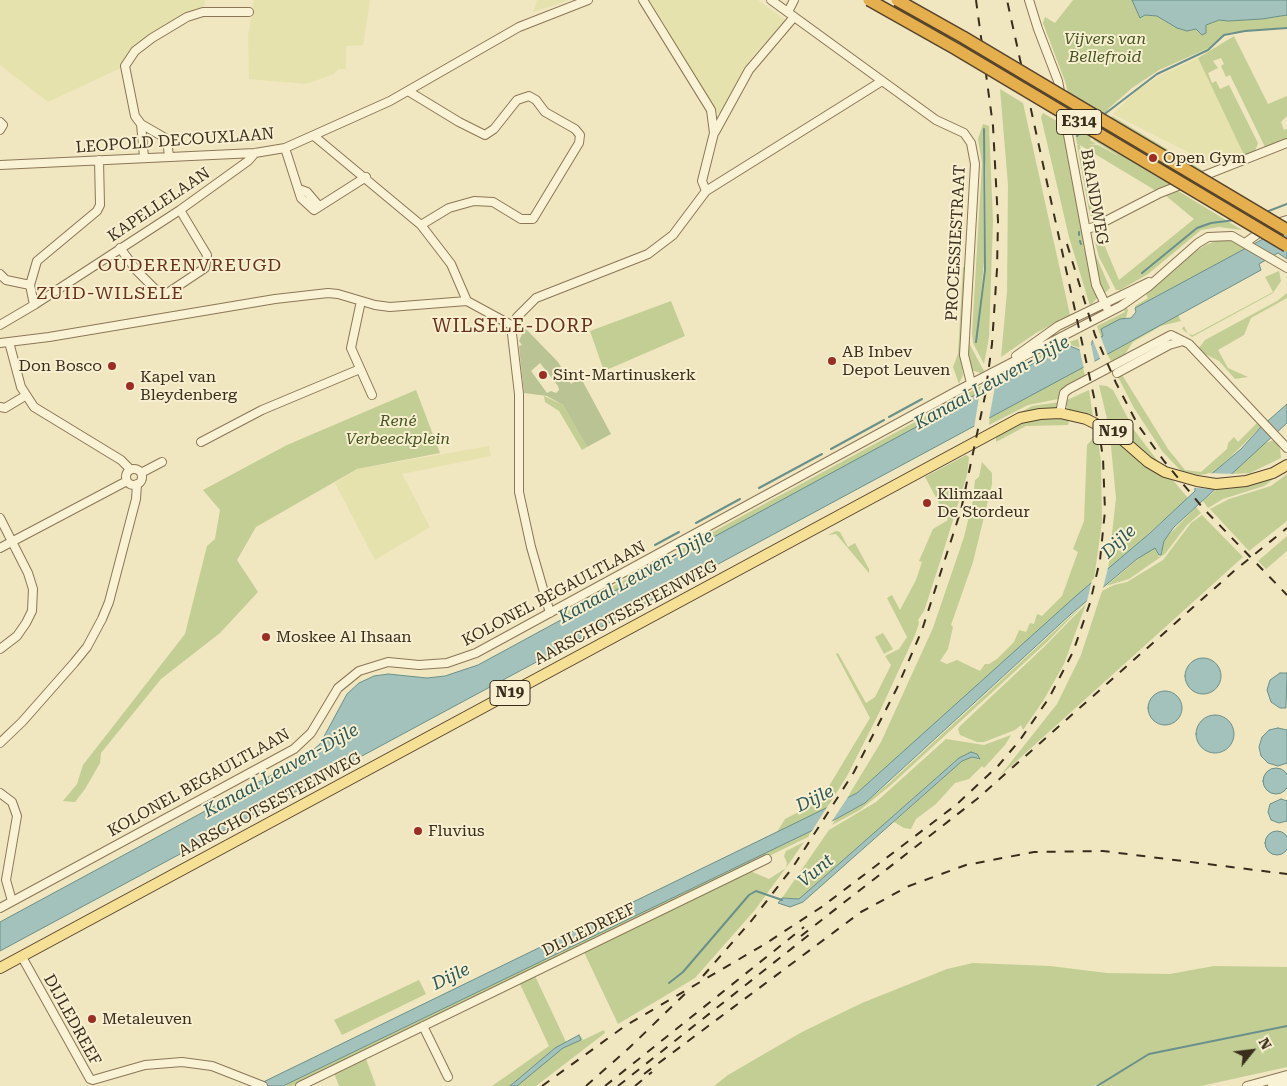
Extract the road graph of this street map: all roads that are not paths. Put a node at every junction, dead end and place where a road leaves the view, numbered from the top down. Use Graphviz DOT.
graph roads {
  1 [pos="588,0"];
  2 [pos="643,0"];
  3 [pos="771,0"];
  4 [pos="794,0"];
  5 [pos="869,0"];
  6 [pos="897,0"];
  7 [pos="1029,0"];
  8 [pos="250,12"];
  9 [pos="791,15"];
  10 [pos="882,81"];
  11 [pos="408,91"];
  12 [pos="0,122"];
  13 [pos="141,124"];
  14 [pos="0,130"];
  15 [pos="714,133"];
  16 [pos="314,136"];
  17 [pos="1287,143"];
  18 [pos="285,148"];
  19 [pos="255,153"];
  20 [pos="169,157"];
  21 [pos="144,158"];
  22 [pos="98,160"];
  23 [pos="0,164"];
  24 [pos="366,177"];
  25 [pos="706,191"];
  26 [pos="180,210"];
  27 [pos="1287,220"];
  28 [pos="421,225"];
  29 [pos="1086,229"];
  30 [pos="1287,230"];
  31 [pos="1247,244"];
  32 [pos="1287,246"];
  33 [pos="120,248"];
  34 [pos="1283,266"];
  35 [pos="1162,273"];
  36 [pos="0,274"];
  37 [pos="30,285"];
  38 [pos="361,301"];
  39 [pos="467,301"];
  40 [pos="1105,304"];
  41 [pos="34,305"];
  42 [pos="1109,312"];
  43 [pos="0,325"];
  44 [pos="513,326"];
  45 [pos="1183,340"];
  46 [pos="9,342"];
  47 [pos="0,343"];
  48 [pos="1004,365"];
  49 [pos="360,369"];
  50 [pos="1117,373"];
  51 [pos="971,383"];
  52 [pos="372,395"];
  53 [pos="25,396"];
  54 [pos="0,408"];
  55 [pos="1060,413"];
  56 [pos="201,442"];
  57 [pos="1287,448"];
  58 [pos="162,462"];
  59 [pos="1287,465"];
  60 [pos="130,469"];
  61 [pos="141,474"];
  62 [pos="127,481"];
  63 [pos="137,484"];
  64 [pos="0,518"];
  65 [pos="13,541"];
  66 [pos="0,548"];
  67 [pos="550,613"];
  68 [pos="0,649"];
  69 [pos="0,743"];
  70 [pos="0,793"];
  71 [pos="767,858"];
  72 [pos="12,901"];
  73 [pos="0,908"];
  74 [pos="22,956"];
  75 [pos="0,968"];
  76 [pos="423,1026"];
  77 [pos="448,1077"];
  78 [pos="1287,1081"];
  79 [pos="263,1086"];
  80 [pos="300,1086"];
  81 [pos="1247,1086"];
  82 [pos="1272,1086"];
  1 -- 11 [label="street, LEOPOLD DECOUXLAAN"];
  2 -- 15 [label="street"];
  3 -- 9 [label="street"];
  4 -- 9 [label="street"];
  5 -- 32 [label="highway, E314, bridge"];
  6 -- 30 [label="highway, E314, bridge"];
  7 -- 29 [label="street, BRANDWEG"];
  8 -- 13 [label="street"];
  9 -- 10 [label="street, PROCESSIESTRAAT"];
  9 -- 15 [label="street"];
  10 -- 25 [label="street"];
  10 -- 51 [label="street, PROCESSIESTRAAT"];
  11 -- 16 [label="street, LEOPOLD DECOUXLAAN"];
  11 -- 28 [label="street"];
  12 -- 14 [label="street"];
  13 -- 20 [label="street"];
  13 -- 21 [label="street"];
  15 -- 25 [label="street"];
  16 -- 18 [label="street, LEOPOLD DECOUXLAAN"];
  16 -- 24 [label="street"];
  17 -- 29 [label="street"];
  18 -- 19 [label="street, LEOPOLD DECOUXLAAN"];
  18 -- 24 [label="street"];
  19 -- 20 [label="street, LEOPOLD DECOUXLAAN"];
  19 -- 26 [label="street, KAPELLELAAN"];
  20 -- 21 [label="street, LEOPOLD DECOUXLAAN"];
  21 -- 22 [label="street, LEOPOLD DECOUXLAAN"];
  22 -- 23 [label="street, LEOPOLD DECOUXLAAN"];
  22 -- 37 [label="street"];
  24 -- 28 [label="street"];
  25 -- 44 [label="street"];
  26 -- 33 [label="street, KAPELLELAAN"];
  26 -- 33 [label="street"];
  27 -- 31 [label="street"];
  28 -- 39 [label="street"];
  29 -- 40 [label="street, BRANDWEG"];
  31 -- 34 [label="street, KOLONEL BEGAULTLAAN"];
  31 -- 35 [label="street, KOLONEL BEGAULTLAAN"];
  33 -- 41 [label="street, KAPELLELAAN"];
  35 -- 40 [label="street, KOLONEL BEGAULTLAAN"];
  35 -- 42 [label="street, KOLONEL BEGAULTLAAN"];
  36 -- 37 [label="street"];
  37 -- 41 [label="street"];
  38 -- 39 [label="street"];
  38 -- 46 [label="street"];
  38 -- 49 [label="street"];
  39 -- 44 [label="street"];
  40 -- 42 [label="street, BRANDWEG"];
  40 -- 48 [label="street, KOLONEL BEGAULTLAAN"];
  41 -- 43 [label="street, KAPELLELAAN"];
  42 -- 48 [label="street, KOLONEL BEGAULTLAAN"];
  44 -- 67 [label="street"];
  45 -- 50 [label="street"];
  45 -- 55 [label="street"];
  45 -- 57 [label="street"];
  46 -- 47 [label="street"];
  46 -- 53 [label="street"];
  48 -- 51 [label="street, KOLONEL BEGAULTLAAN"];
  49 -- 52 [label="street"];
  49 -- 56 [label="street"];
  51 -- 67 [label="street, KOLONEL BEGAULTLAAN"];
  53 -- 54 [label="street"];
  53 -- 60 [label="street"];
  55 -- 59 [label="main road, AARSCHOTSESTEENWEG / N19"];
  55 -- 74 [label="main road, AARSCHOTSESTEENWEG / N19"];
  58 -- 61 [label="street"];
  60 -- 61 [label="street"];
  60 -- 62 [label="street"];
  61 -- 63 [label="street"];
  62 -- 63 [label="street"];
  62 -- 65 [label="street"];
  63 -- 69 [label="street"];
  64 -- 65 [label="street"];
  65 -- 66 [label="street"];
  65 -- 68 [label="street"];
  67 -- 72 [label="street, KOLONEL BEGAULTLAAN"];
  70 -- 72 [label="street"];
  71 -- 76 [label="street, DIJLEDREEF"];
  72 -- 73 [label="street, KOLONEL BEGAULTLAAN"];
  74 -- 75 [label="main road, AARSCHOTSESTEENWEG / N19"];
  74 -- 79 [label="street, DIJLEDREEF"];
  76 -- 77 [label="street"];
  76 -- 80 [label="street, DIJLEDREEF"];
  78 -- 81 [label="street"];
  78 -- 82 [label="street"];
}
